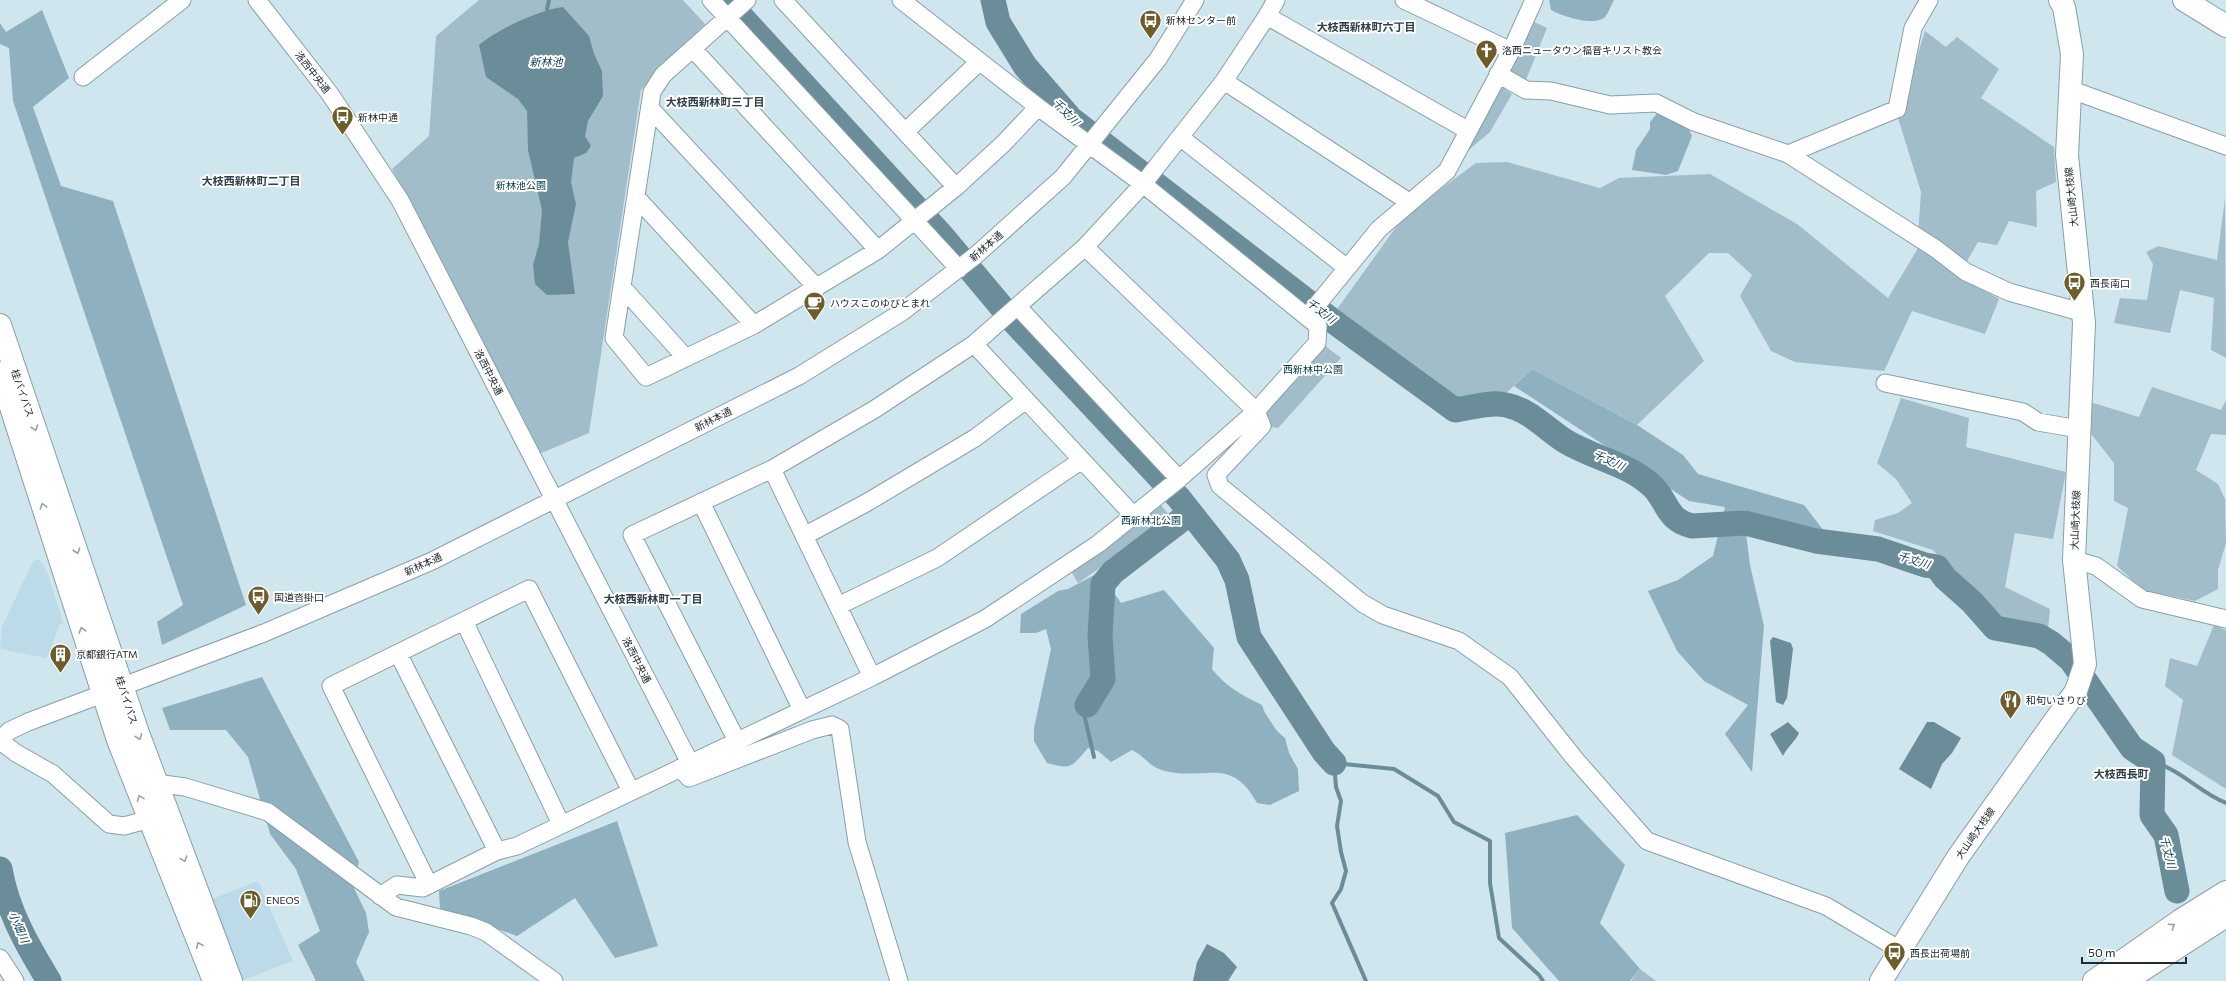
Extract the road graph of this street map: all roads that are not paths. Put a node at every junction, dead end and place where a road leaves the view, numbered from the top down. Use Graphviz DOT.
graph roads {
  1 [pos="182,0"];
  2 [pos="257,0"];
  3 [pos="711,0"];
  4 [pos="783,0"];
  5 [pos="901,0"];
  6 [pos="1195,0"];
  7 [pos="1276,0"];
  8 [pos="1404,0"];
  9 [pos="1534,0"];
  10 [pos="1929,0"];
  11 [pos="2060,0"];
  12 [pos="2184,0"];
  13 [pos="744,2"];
  14 [pos="1267,16"];
  15 [pos="727,18"];
  16 [pos="2226,26"];
  17 [pos="693,48"];
  18 [pos="1510,51"];
  19 [pos="979,62"];
  20 [pos="1498,74"];
  21 [pos="83,77"];
  22 [pos="1224,81"];
  23 [pos="2069,89"];
  24 [pos="1038,107"];
  25 [pos="650,108"];
  26 [pos="1467,130"];
  27 [pos="905,132"];
  28 [pos="1180,137"];
  29 [pos="1090,146"];
  30 [pos="2226,146"];
  31 [pos="1788,154"];
  32 [pos="1143,184"];
  33 [pos="956,187"];
  34 [pos="636,197"];
  35 [pos="1409,202"];
  36 [pos="914,221"];
  37 [pos="1085,247"];
  38 [pos="878,250"];
  39 [pos="1347,268"];
  40 [pos="959,269"];
  41 [pos="622,287"];
  42 [pos="817,288"];
  43 [pos="1018,307"];
  44 [pos="2084,313"];
  45 [pos="1307,317"];
  46 [pos="0,325"];
  47 [pos="754,325"];
  48 [pos="974,344"];
  49 [pos="686,358"];
  50 [pos="0,374"];
  51 [pos="1885,383"];
  52 [pos="1026,400"];
  53 [pos="1256,411"];
  54 [pos="2079,429"];
  55 [pos="1082,460"];
  56 [pos="772,470"];
  57 [pos="1179,479"];
  58 [pos="554,498"];
  59 [pos="701,502"];
  60 [pos="1133,515"];
  61 [pos="804,536"];
  62 [pos="2074,560"];
  63 [pos="838,606"];
  64 [pos="2226,619"];
  65 [pos="464,621"];
  66 [pos="398,653"];
  67 [pos="872,677"];
  68 [pos="113,690"];
  69 [pos="802,710"];
  70 [pos="0,740"];
  71 [pos="736,741"];
  72 [pos="685,766"];
  73 [pos="156,783"];
  74 [pos="631,791"];
  75 [pos="157,817"];
  76 [pos="561,824"];
  77 [pos="497,851"];
  78 [pos="428,883"];
  79 [pos="2226,892"];
  80 [pos="380,896"];
  81 [pos="2226,916"];
  82 [pos="1900,950"];
  83 [pos="0,958"];
  84 [pos="15,981"];
  85 [pos="214,981"];
  86 [pos="230,981"];
  87 [pos="554,981"];
  88 [pos="899,981"];
  89 [pos="1881,981"];
  90 [pos="2094,981"];
  91 [pos="2125,981"];
  1 -- 21 [label="street"];
  2 -- 58 [label="street, 洛西中央通"];
  3 -- 15 [label="street"];
  4 -- 27 [label="street"];
  5 -- 19 [label="street"];
  6 -- 29 [label="street, 新林本通"];
  7 -- 14 [label="street"];
  8 -- 18 [label="street"];
  9 -- 18 [label="street"];
  10 -- 31 [label="street"];
  11 -- 23 [label="main road, 大山崎大枝線"];
  12 -- 16 [label="main road"];
  13 -- 15 [label="street"];
  14 -- 22 [label="street"];
  14 -- 26 [label="street"];
  15 -- 17 [label="street"];
  15 -- 36 [label="street"];
  17 -- 25 [label="street"];
  17 -- 38 [label="street"];
  18 -- 20 [label="street"];
  19 -- 24 [label="street"];
  19 -- 27 [label="street"];
  20 -- 26 [label="street"];
  20 -- 31 [label="street"];
  22 -- 28 [label="street"];
  22 -- 35 [label="street"];
  23 -- 30 [label="street"];
  23 -- 44 [label="main road, 大山崎大枝線"];
  24 -- 29 [label="street"];
  24 -- 33 [label="street"];
  25 -- 34 [label="street"];
  25 -- 42 [label="street"];
  26 -- 35 [label="street"];
  27 -- 33 [label="street"];
  28 -- 32 [label="street"];
  28 -- 39 [label="street"];
  29 -- 32 [label="street"];
  29 -- 40 [label="street, 新林本通"];
  31 -- 44 [label="street"];
  32 -- 37 [label="street"];
  32 -- 45 [label="street"];
  33 -- 36 [label="street"];
  34 -- 41 [label="street"];
  34 -- 47 [label="street"];
  35 -- 39 [label="street"];
  36 -- 38 [label="street"];
  36 -- 40 [label="street"];
  37 -- 43 [label="street"];
  37 -- 53 [label="street"];
  38 -- 42 [label="street"];
  39 -- 45 [label="street"];
  40 -- 58 [label="street, 新林本通"];
  41 -- 49 [label="street"];
  41 -- 49 [label="street"];
  42 -- 47 [label="street"];
  43 -- 48 [label="street"];
  43 -- 57 [label="street"];
  44 -- 54 [label="main road, 大山崎大枝線"];
  45 -- 53 [label="street"];
  46 -- 68 [label="main road, 桂バイパス, one-way"];
  47 -- 49 [label="street"];
  48 -- 52 [label="street"];
  48 -- 56 [label="street"];
  68 -- 50 [label="main road, 桂バイパス, one-way"];
  51 -- 54 [label="street"];
  52 -- 55 [label="street"];
  52 -- 61 [label="street"];
  53 -- 57 [label="street"];
  53 -- 82 [label="street"];
  54 -- 62 [label="main road, 大山崎大枝線"];
  55 -- 60 [label="street"];
  55 -- 63 [label="street"];
  56 -- 59 [label="street"];
  56 -- 61 [label="street"];
  57 -- 60 [label="street"];
  58 -- 68 [label="street, 新林本通"];
  58 -- 72 [label="street, 洛西中央通"];
  59 -- 69 [label="street"];
  59 -- 71 [label="street"];
  60 -- 67 [label="street"];
  61 -- 63 [label="street"];
  62 -- 64 [label="street"];
  62 -- 82 [label="main road, 大山崎大枝線"];
  63 -- 67 [label="street"];
  65 -- 66 [label="street"];
  65 -- 74 [label="street"];
  65 -- 76 [label="street"];
  66 -- 77 [label="street"];
  66 -- 78 [label="street"];
  67 -- 69 [label="street"];
  68 -- 70 [label="street, 新林本通"];
  68 -- 73 [label="main road, 桂バイパス, one-way"];
  75 -- 68 [label="main road, 桂バイパス, one-way"];
  69 -- 71 [label="street"];
  70 -- 75 [label="street"];
  71 -- 72 [label="street"];
  72 -- 74 [label="street"];
  72 -- 88 [label="street"];
  73 -- 75 [label="main road, 桂バイパス"];
  73 -- 80 [label="street"];
  74 -- 76 [label="street"];
  85 -- 75 [label="main road, 桂バイパス, one-way"];
  75 -- 86 [label="main road, 桂バイパス, one-way"];
  76 -- 77 [label="street"];
  77 -- 78 [label="street"];
  78 -- 80 [label="street"];
  90 -- 79 [label="main road, one-way"];
  80 -- 87 [label="street"];
  81 -- 91 [label="main road"];
  82 -- 89 [label="main road, 大山崎大枝線"];
  83 -- 84 [label="street"];
}
